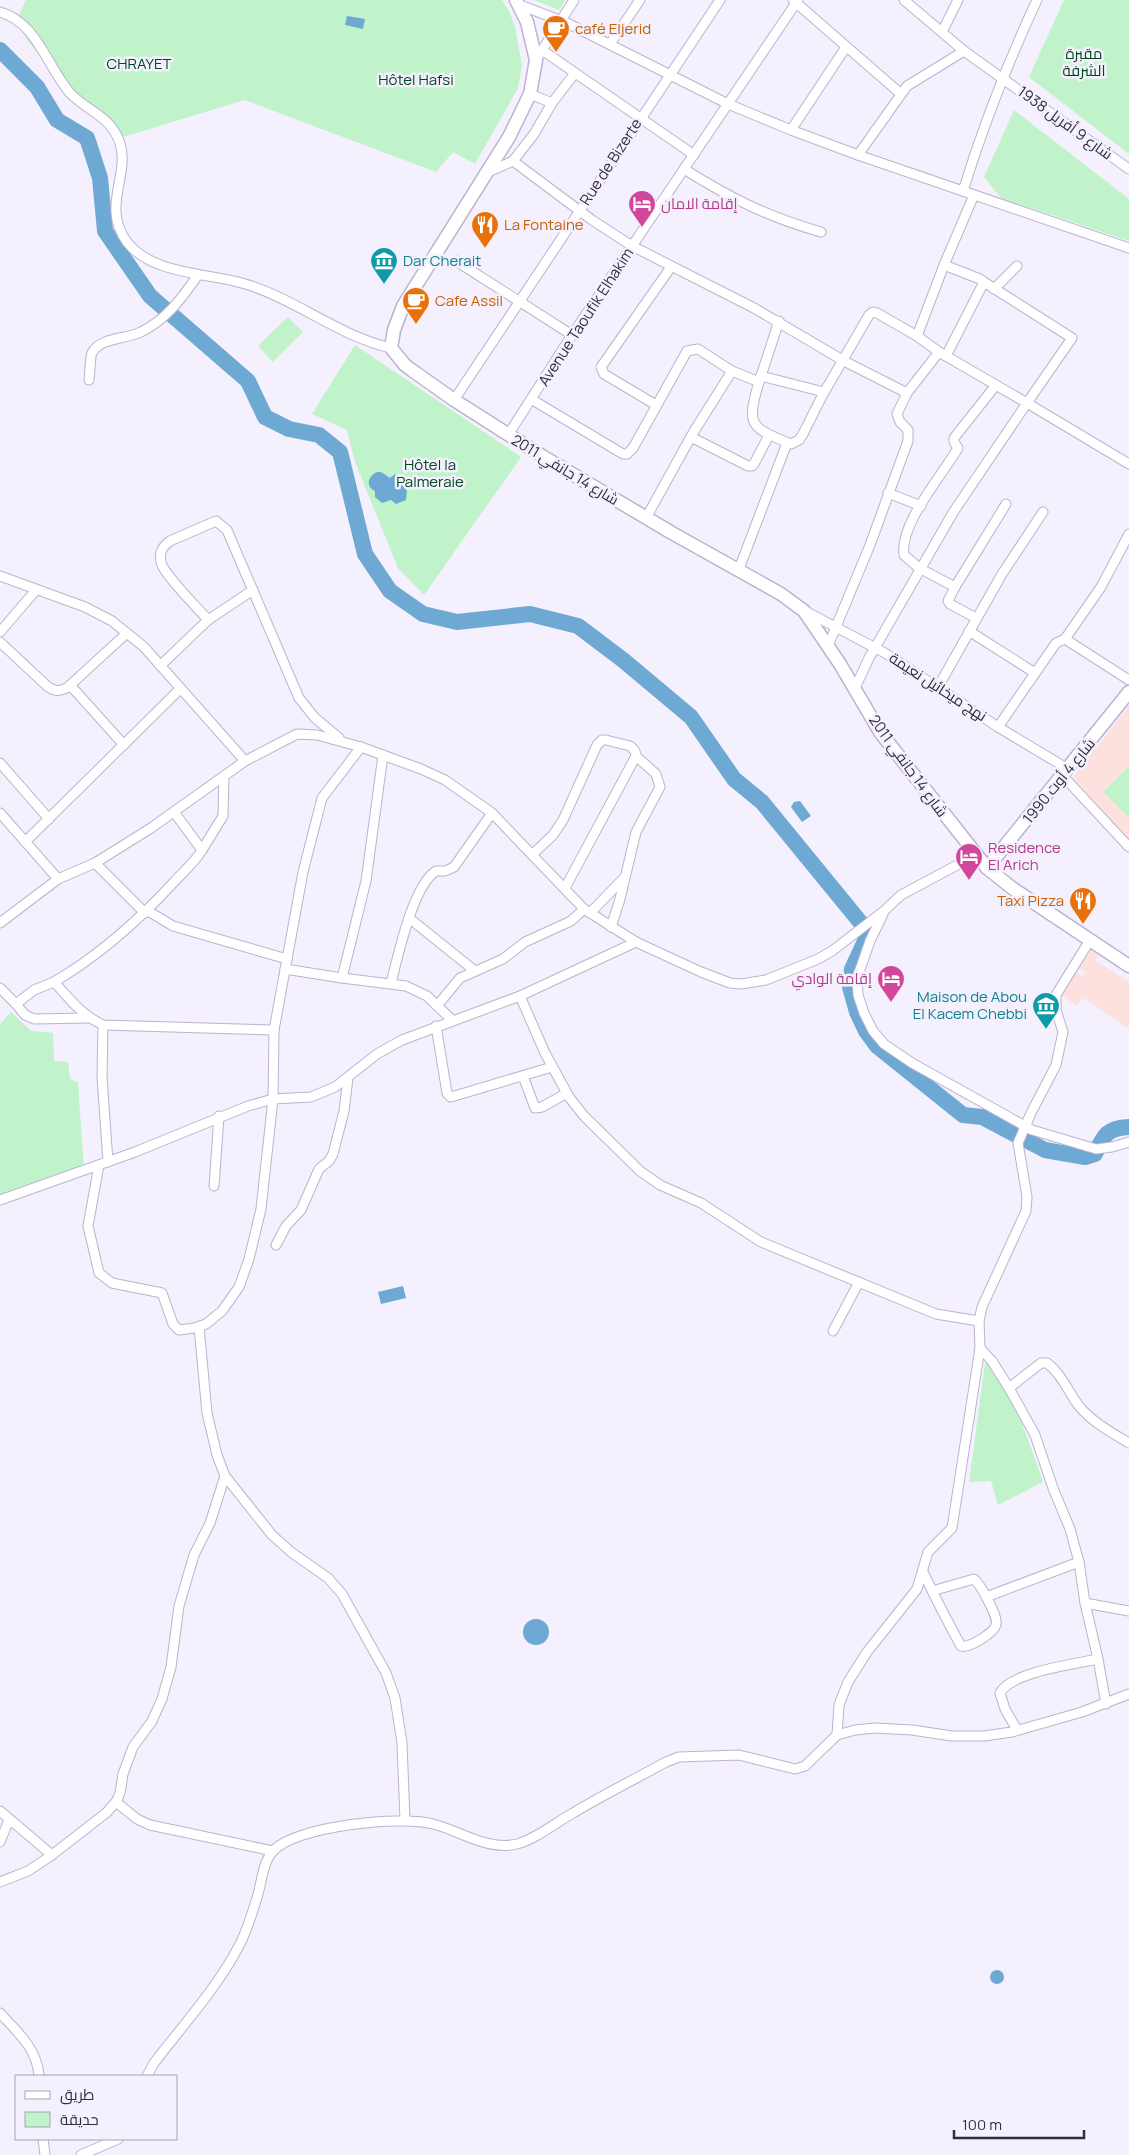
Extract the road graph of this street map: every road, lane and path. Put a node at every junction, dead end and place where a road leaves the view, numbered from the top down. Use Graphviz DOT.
graph roads {
  1 [pos="574,0"];
  2 [pos="640,0"];
  3 [pos="720,0"];
  4 [pos="904,0"];
  5 [pos="958,0"];
  6 [pos="1037,0"];
  7 [pos="796,1"];
  8 [pos="518,2"];
  9 [pos="0,12"];
  10 [pos="561,21"];
  11 [pos="942,32"];
  12 [pos="610,44"];
  13 [pos="846,47"];
  14 [pos="964,51"];
  15 [pos="539,55"];
  16 [pos="575,73"];
  17 [pos="670,75"];
  18 [pos="1002,77"];
  19 [pos="530,94"];
  20 [pos="901,94"];
  21 [pos="552,103"];
  22 [pos="728,104"];
  23 [pos="640,117"];
  24 [pos="790,130"];
  25 [pos="694,155"];
  26 [pos="858,156"];
  27 [pos="513,161"];
  28 [pos="684,168"];
  29 [pos="1129,169"];
  30 [pos="486,173"];
  31 [pos="963,191"];
  32 [pos="974,195"];
  33 [pos="579,210"];
  34 [pos="821,232"];
  35 [pos="632,246"];
  36 [pos="1129,248"];
  37 [pos="456,261"];
  38 [pos="944,265"];
  39 [pos="670,266"];
  40 [pos="1017,266"];
  41 [pos="198,275"];
  42 [pos="984,282"];
  43 [pos="994,289"];
  44 [pos="519,302"];
  45 [pos="779,321"];
  46 [pos="572,335"];
  47 [pos="917,336"];
  48 [pos="391,348"];
  49 [pos="942,354"];
  50 [pos="844,361"];
  51 [pos="732,371"];
  52 [pos="760,379"];
  53 [pos="89,380"];
  54 [pos="996,385"];
  55 [pos="824,392"];
  56 [pos="908,394"];
  57 [pos="531,399"];
  58 [pos="454,400"];
  59 [pos="1027,403"];
  60 [pos="656,405"];
  61 [pos="508,435"];
  62 [pos="769,435"];
  63 [pos="691,437"];
  64 [pos="787,443"];
  65 [pos="1129,464"];
  66 [pos="888,493"];
  67 [pos="1006,504"];
  68 [pos="921,506"];
  69 [pos="1043,512"];
  70 [pos="646,518"];
  71 [pos="1129,534"];
  72 [pos="920,568"];
  73 [pos="739,569"];
  74 [pos="0,576"];
  75 [pos="955,587"];
  76 [pos="36,590"];
  77 [pos="253,590"];
  78 [pos="804,611"];
  79 [pos="976,618"];
  80 [pos="208,620"];
  81 [pos="836,628"];
  82 [pos="969,631"];
  83 [pos="0,632"];
  84 [pos="128,633"];
  85 [pos="1065,639"];
  86 [pos="0,642"];
  87 [pos="828,646"];
  88 [pos="875,647"];
  89 [pos="160,666"];
  90 [pos="1035,673"];
  91 [pos="1129,680"];
  92 [pos="70,685"];
  93 [pos="938,687"];
  94 [pos="854,688"];
  95 [pos="180,689"];
  96 [pos="1129,692"];
  97 [pos="998,727"];
  98 [pos="346,743"];
  99 [pos="124,745"];
  100 [pos="361,747"];
  101 [pos="383,755"];
  102 [pos="636,756"];
  103 [pos="245,761"];
  104 [pos="0,763"];
  105 [pos="1065,773"];
  106 [pos="224,776"];
  107 [pos="174,812"];
  108 [pos="492,813"];
  109 [pos="49,819"];
  110 [pos="2,820"];
  111 [pos="25,842"];
  112 [pos="1129,848"];
  113 [pos="202,850"];
  114 [pos="533,854"];
  115 [pos="977,857"];
  116 [pos="95,863"];
  117 [pos="991,871"];
  118 [pos="624,878"];
  119 [pos="58,879"];
  120 [pos="565,888"];
  121 [pos="587,911"];
  122 [pos="884,911"];
  123 [pos="146,912"];
  124 [pos="2,918"];
  125 [pos="409,918"];
  126 [pos="611,927"];
  127 [pos="1090,940"];
  128 [pos="636,942"];
  129 [pos="286,959"];
  130 [pos="1129,966"];
  131 [pos="285,969"];
  132 [pos="475,971"];
  133 [pos="342,978"];
  134 [pos="54,982"];
  135 [pos="391,983"];
  136 [pos="0,988"];
  137 [pos="520,996"];
  138 [pos="16,1004"];
  139 [pos="437,1006"];
  140 [pos="88,1018"];
  141 [pos="452,1020"];
  142 [pos="103,1025"];
  143 [pos="436,1026"];
  144 [pos="274,1030"];
  145 [pos="552,1067"];
  146 [pos="523,1076"];
  147 [pos="348,1078"];
  148 [pos="567,1094"];
  149 [pos="273,1099"];
  150 [pos="219,1116"];
  151 [pos="1023,1130"];
  152 [pos="1129,1142"];
  153 [pos="108,1162"];
  154 [pos="99,1165"];
  155 [pos="214,1186"];
  156 [pos="0,1200"];
  157 [pos="276,1246"];
  158 [pos="859,1282"];
  159 [pos="979,1320"];
  160 [pos="199,1327"];
  161 [pos="833,1331"];
  162 [pos="980,1348"];
  163 [pos="1009,1388"];
  164 [pos="1129,1443"];
  165 [pos="224,1476"];
  166 [pos="1079,1562"];
  167 [pos="923,1572"];
  168 [pos="932,1592"];
  169 [pos="986,1598"];
  170 [pos="1085,1603"];
  171 [pos="1129,1611"];
  172 [pos="1098,1659"];
  173 [pos="1129,1694"];
  174 [pos="1106,1704"];
  175 [pos="1018,1730"];
  176 [pos="837,1735"];
  177 [pos="116,1802"];
  178 [pos="0,1811"];
  179 [pos="9,1820"];
  180 [pos="405,1820"];
  181 [pos="0,1842"];
  182 [pos="273,1851"];
  183 [pos="52,1854"];
  184 [pos="1,1879"];
  185 [pos="0,2013"];
  186 [pos="39,2075"];
  187 [pos="148,2075"];
  188 [pos="43,2140"];
  189 [pos="116,2140"];
  190 [pos="45,2155"];
  191 [pos="81,2155"];
  1 -- 10 [label="street"];
  2 -- 12 [label="street"];
  3 -- 17 [label="street, Rue de Bizerte"];
  4 -- 11 [label="street, شارع 9 أفريل 1938"];
  5 -- 11 [label="street"];
  6 -- 18 [label="street"];
  7 -- 13 [label="street"];
  7 -- 22 [label="street, Avenue Taoufik Elhakim"];
  8 -- 10 [label="street"];
  8 -- 15 [label="main road"];
  9 -- 41 [label="street"];
  10 -- 12 [label="street"];
  10 -- 15 [label="street"];
  11 -- 14 [label="street, شارع 9 أفريل 1938"];
  12 -- 17 [label="street"];
  13 -- 20 [label="street"];
  13 -- 24 [label="street"];
  14 -- 18 [label="street, شارع 9 أفريل 1938"];
  14 -- 20 [label="street"];
  15 -- 16 [label="street"];
  15 -- 19 [label="main road"];
  16 -- 21 [label="street"];
  16 -- 23 [label="street"];
  17 -- 22 [label="street"];
  17 -- 23 [label="street, Rue de Bizerte"];
  18 -- 29 [label="street, شارع 9 أفريل 1938"];
  18 -- 31 [label="street"];
  19 -- 21 [label="street"];
  19 -- 30 [label="main road"];
  20 -- 26 [label="street"];
  21 -- 27 [label="street"];
  22 -- 24 [label="street"];
  22 -- 25 [label="street, Avenue Taoufik Elhakim"];
  23 -- 25 [label="street"];
  23 -- 33 [label="street, Rue de Bizerte"];
  24 -- 26 [label="street"];
  25 -- 28 [label="street, Avenue Taoufik Elhakim"];
  26 -- 31 [label="street"];
  27 -- 30 [label="street"];
  27 -- 33 [label="street"];
  28 -- 34 [label="street"];
  28 -- 35 [label="street, Avenue Taoufik Elhakim"];
  30 -- 48 [label="main road"];
  31 -- 32 [label="street"];
  32 -- 36 [label="street"];
  32 -- 38 [label="street"];
  33 -- 35 [label="street"];
  33 -- 44 [label="street, Rue de Bizerte"];
  35 -- 39 [label="street"];
  35 -- 46 [label="street, Avenue Taoufik Elhakim"];
  37 -- 44 [label="street"];
  38 -- 42 [label="street"];
  38 -- 47 [label="street"];
  39 -- 45 [label="street"];
  39 -- 60 [label="street"];
  40 -- 43 [label="street"];
  41 -- 48 [label="street"];
  41 -- 53 [label="street"];
  42 -- 43 [label="street"];
  42 -- 49 [label="street"];
  43 -- 59 [label="street"];
  44 -- 46 [label="street"];
  44 -- 58 [label="street, Rue de Bizerte"];
  45 -- 50 [label="street"];
  45 -- 52 [label="street"];
  46 -- 57 [label="street, Avenue Taoufik Elhakim"];
  47 -- 49 [label="street"];
  47 -- 50 [label="street"];
  48 -- 58 [label="main road, شارع 14 جانفي 2011"];
  49 -- 54 [label="street"];
  49 -- 56 [label="street"];
  50 -- 55 [label="street"];
  50 -- 56 [label="street"];
  51 -- 52 [label="street"];
  51 -- 60 [label="street"];
  51 -- 63 [label="street"];
  52 -- 55 [label="street"];
  52 -- 62 [label="street"];
  54 -- 59 [label="street"];
  54 -- 68 [label="street"];
  55 -- 64 [label="street"];
  56 -- 66 [label="street"];
  57 -- 60 [label="street"];
  57 -- 61 [label="street, Avenue Taoufik Elhakim"];
  58 -- 61 [label="main road, شارع 14 جانفي 2011"];
  59 -- 65 [label="street"];
  59 -- 72 [label="street"];
  61 -- 70 [label="main road, شارع 14 جانفي 2011"];
  62 -- 63 [label="street"];
  62 -- 64 [label="street"];
  63 -- 70 [label="street"];
  64 -- 73 [label="street"];
  66 -- 68 [label="street"];
  66 -- 81 [label="street"];
  67 -- 75 [label="street"];
  68 -- 72 [label="street"];
  69 -- 79 [label="street"];
  70 -- 73 [label="main road, شارع 14 جانفي 2011"];
  71 -- 85 [label="street"];
  72 -- 75 [label="street"];
  72 -- 88 [label="street"];
  73 -- 78 [label="main road, شارع 14 جانفي 2011"];
  74 -- 76 [label="street"];
  75 -- 79 [label="street"];
  76 -- 83 [label="street"];
  76 -- 84 [label="street"];
  77 -- 80 [label="street"];
  77 -- 80 [label="street"];
  77 -- 98 [label="street"];
  78 -- 81 [label="street, نهج ميخائيل نعيمة"];
  78 -- 87 [label="main road, شارع 14 جانفي 2011"];
  79 -- 82 [label="street"];
  80 -- 89 [label="street"];
  81 -- 87 [label="street"];
  81 -- 88 [label="street, نهج ميخائيل نعيمة"];
  82 -- 90 [label="street"];
  82 -- 93 [label="street"];
  84 -- 89 [label="street"];
  84 -- 92 [label="street"];
  85 -- 90 [label="street"];
  85 -- 91 [label="street"];
  86 -- 92 [label="street"];
  87 -- 94 [label="main road, شارع 14 جانفي 2011"];
  88 -- 93 [label="street, نهج ميخائيل نعيمة"];
  88 -- 94 [label="street"];
  89 -- 95 [label="street"];
  90 -- 97 [label="street"];
  92 -- 99 [label="street"];
  93 -- 97 [label="street, نهج ميخائيل نعيمة"];
  94 -- 115 [label="main road, شارع 14 جانفي 2011"];
  95 -- 99 [label="street"];
  95 -- 103 [label="street"];
  96 -- 105 [label="main road, شارع 4 أوت 1990"];
  97 -- 105 [label="street, نهج ميخائيل نعيمة"];
  98 -- 100 [label="street"];
  98 -- 103 [label="street"];
  99 -- 109 [label="street"];
  100 -- 101 [label="street"];
  100 -- 129 [label="street"];
  101 -- 108 [label="street"];
  101 -- 133 [label="street"];
  102 -- 114 [label="street"];
  102 -- 118 [label="street"];
  102 -- 120 [label="street"];
  103 -- 106 [label="street"];
  104 -- 109 [label="street"];
  105 -- 112 [label="street, نهج ميخائيل نعيمة"];
  105 -- 117 [label="main road, شارع 4 أوت 1990"];
  106 -- 107 [label="street"];
  106 -- 113 [label="street"];
  107 -- 113 [label="street"];
  107 -- 116 [label="street"];
  108 -- 114 [label="street"];
  108 -- 125 [label="street"];
  109 -- 111 [label="street"];
  110 -- 111 [label="street"];
  111 -- 119 [label="street"];
  113 -- 123 [label="street"];
  114 -- 120 [label="street"];
  115 -- 117 [label="main road, شارع 14 جانفي 2011"];
  115 -- 122 [label="street"];
  116 -- 119 [label="street"];
  116 -- 123 [label="street"];
  117 -- 127 [label="main road, شارع 14 جانفي 2011"];
  118 -- 121 [label="street"];
  118 -- 126 [label="street"];
  119 -- 124 [label="street"];
  120 -- 121 [label="street"];
  121 -- 126 [label="street"];
  121 -- 132 [label="street"];
  122 -- 128 [label="street"];
  122 -- 151 [label="street"];
  123 -- 129 [label="street"];
  123 -- 134 [label="street"];
  125 -- 132 [label="street"];
  125 -- 135 [label="street"];
  126 -- 128 [label="street"];
  127 -- 130 [label="main road, شارع 14 جانفي 2011"];
  127 -- 151 [label="street"];
  128 -- 137 [label="street"];
  129 -- 131 [label="street"];
  131 -- 133 [label="street"];
  131 -- 144 [label="street"];
  132 -- 139 [label="street"];
  133 -- 135 [label="street"];
  134 -- 138 [label="street"];
  134 -- 140 [label="street"];
  135 -- 139 [label="street"];
  136 -- 138 [label="street"];
  137 -- 141 [label="street"];
  137 -- 145 [label="street"];
  138 -- 140 [label="street"];
  139 -- 141 [label="street"];
  140 -- 142 [label="street"];
  141 -- 143 [label="street"];
  142 -- 144 [label="street"];
  142 -- 153 [label="street"];
  143 -- 146 [label="street"];
  143 -- 147 [label="street"];
  144 -- 149 [label="street"];
  145 -- 146 [label="street"];
  145 -- 148 [label="street"];
  146 -- 148 [label="street"];
  147 -- 149 [label="street"];
  147 -- 157 [label="street"];
  148 -- 158 [label="street"];
  149 -- 150 [label="street"];
  149 -- 160 [label="street"];
  150 -- 153 [label="street"];
  150 -- 155 [label="street"];
  151 -- 152 [label="street"];
  151 -- 159 [label="street"];
  153 -- 154 [label="street"];
  154 -- 156 [label="street"];
  154 -- 160 [label="street"];
  158 -- 159 [label="street"];
  158 -- 161 [label="street"];
  159 -- 162 [label="street"];
  160 -- 165 [label="street"];
  162 -- 163 [label="street"];
  162 -- 167 [label="street"];
  163 -- 164 [label="street"];
  163 -- 166 [label="street"];
  165 -- 177 [label="street"];
  165 -- 180 [label="street"];
  166 -- 169 [label="street"];
  166 -- 170 [label="street"];
  167 -- 168 [label="street"];
  167 -- 176 [label="street"];
  168 -- 169 [label="street"];
  168 -- 169 [label="street"];
  170 -- 171 [label="street"];
  170 -- 172 [label="street"];
  172 -- 174 [label="street"];
  172 -- 175 [label="street"];
  173 -- 174 [label="street"];
  174 -- 175 [label="street"];
  175 -- 176 [label="street"];
  176 -- 180 [label="street"];
  177 -- 182 [label="street"];
  177 -- 183 [label="street"];
  178 -- 179 [label="street"];
  179 -- 181 [label="street"];
  179 -- 183 [label="street"];
  180 -- 182 [label="street"];
  182 -- 187 [label="street"];
  183 -- 184 [label="street"];
  185 -- 186 [label="street"];
  188 -- 190 [label="street"];
  189 -- 191 [label="street"];
}
